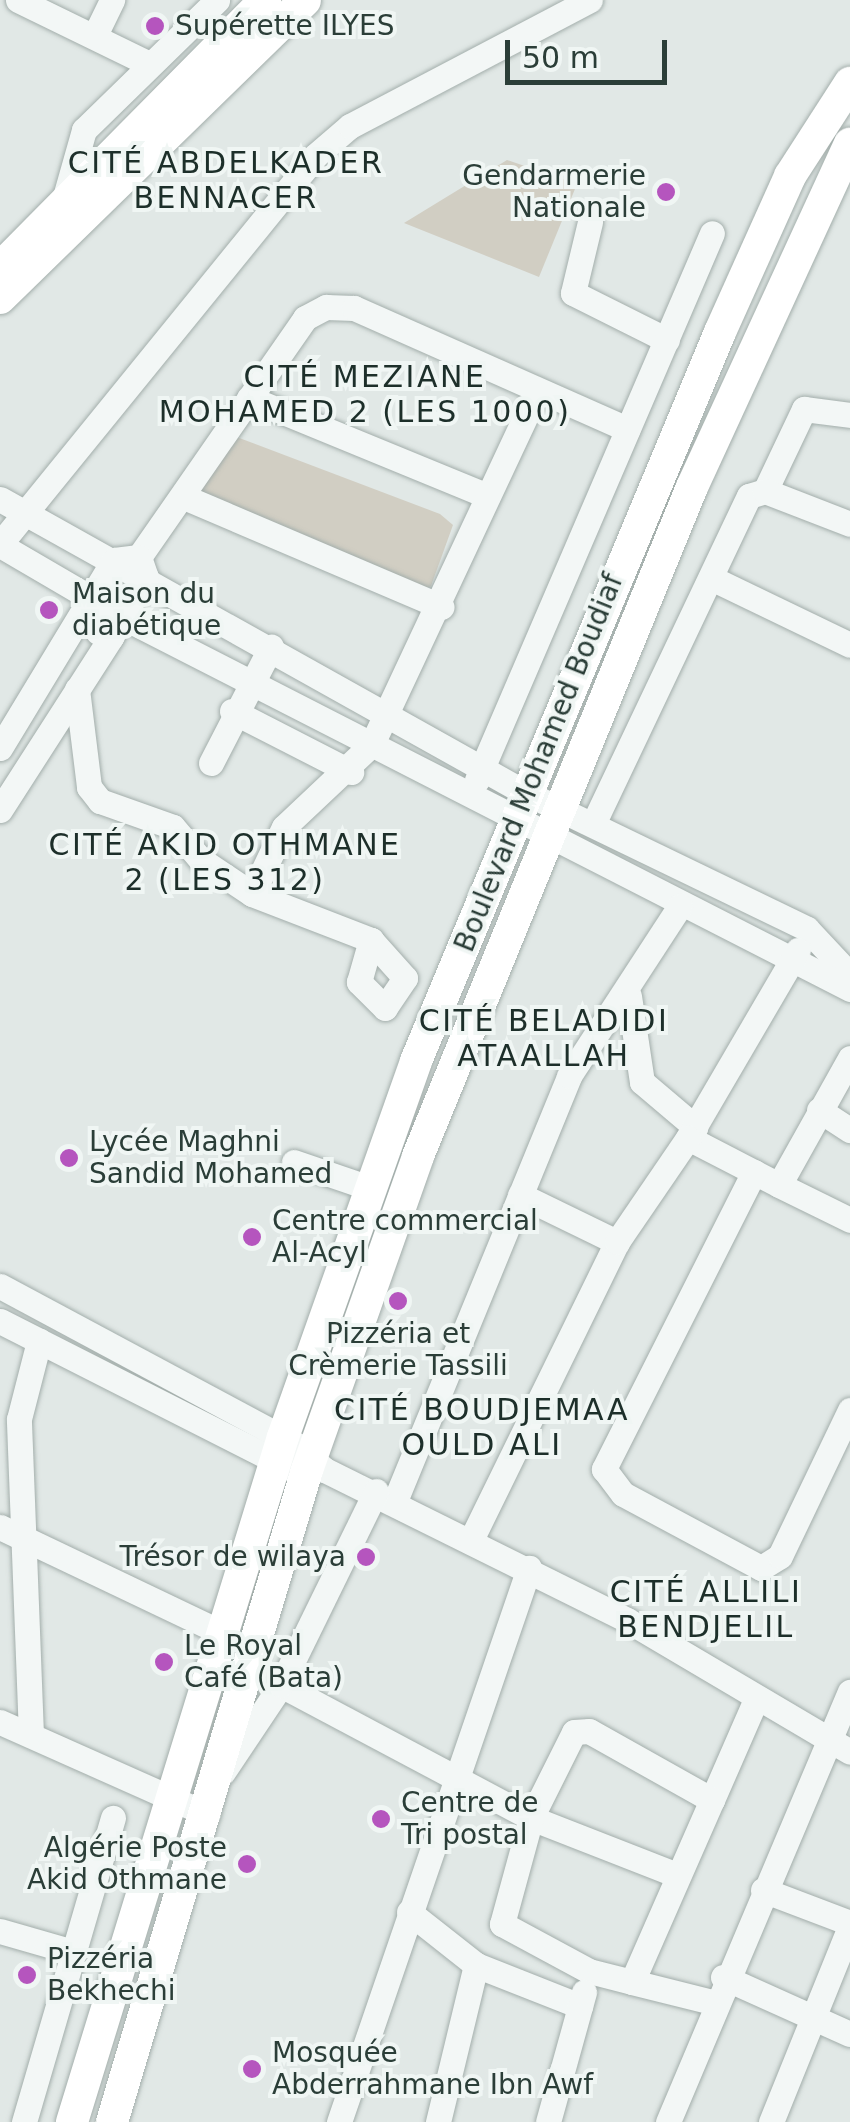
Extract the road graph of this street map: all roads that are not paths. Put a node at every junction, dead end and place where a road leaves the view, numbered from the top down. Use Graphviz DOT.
graph roads {
  1 [pos="18,0"];
  2 [pos="112,0"];
  3 [pos="216,0"];
  4 [pos="265,0"];
  5 [pos="305,0"];
  6 [pos="590,0"];
  7 [pos="96,32"];
  8 [pos="145,62"];
  9 [pos="850,83"];
  10 [pos="850,144"];
  11 [pos="802,154"];
  12 [pos="839,184"];
  13 [pos="65,197"];
  14 [pos="590,222"];
  15 [pos="712,233"];
  16 [pos="0,268"];
  17 [pos="0,298"];
  18 [pos="667,340"];
  19 [pos="536,391"];
  20 [pos="249,398"];
  21 [pos="850,415"];
  22 [pos="627,429"];
  23 [pos="765,491"];
  24 [pos="488,496"];
  25 [pos="184,497"];
  26 [pos="0,499"];
  27 [pos="24,512"];
  28 [pos="850,524"];
  29 [pos="0,544"];
  30 [pos="133,565"];
  31 [pos="710,578"];
  32 [pos="92,600"];
  33 [pos="442,606"];
  34 [pos="101,627"];
  35 [pos="850,645"];
  36 [pos="271,648"];
  37 [pos="248,680"];
  38 [pos="77,689"];
  39 [pos="232,711"];
  40 [pos="388,712"];
  41 [pos="372,744"];
  42 [pos="0,748"];
  43 [pos="210,763"];
  44 [pos="484,768"];
  45 [pos="351,772"];
  46 [pos="0,784"];
  47 [pos="468,794"];
  48 [pos="520,807"];
  49 [pos="0,810"];
  50 [pos="595,820"];
  51 [pos="552,823"];
  52 [pos="252,894"];
  53 [pos="680,906"];
  54 [pos="808,930"];
  55 [pos="371,940"];
  56 [pos="791,964"];
  57 [pos="850,975"];
  58 [pos="850,989"];
  59 [pos="629,996"];
  60 [pos="850,1058"];
  61 [pos="819,1110"];
  62 [pos="850,1130"];
  63 [pos="691,1132"];
  64 [pos="294,1162"];
  65 [pos="754,1172"];
  66 [pos="779,1185"];
  67 [pos="370,1188"];
  68 [pos="520,1195"];
  69 [pos="850,1220"];
  70 [pos="616,1242"];
  71 [pos="0,1286"];
  72 [pos="0,1321"];
  73 [pos="39,1341"];
  74 [pos="850,1410"];
  75 [pos="241,1416"];
  76 [pos="230,1440"];
  77 [pos="279,1450"];
  78 [pos="315,1465"];
  79 [pos="385,1496"];
  80 [pos="0,1527"];
  81 [pos="28,1540"];
  82 [pos="471,1540"];
  83 [pos="528,1568"];
  84 [pos="222,1634"];
  85 [pos="281,1685"];
  86 [pos="850,1692"];
  87 [pos="758,1697"];
  88 [pos="0,1722"];
  89 [pos="31,1734"];
  90 [pos="840,1746"];
  91 [pos="453,1774"];
  92 [pos="217,1781"];
  93 [pos="172,1800"];
  94 [pos="712,1800"];
  95 [pos="207,1814"];
  96 [pos="113,1818"];
  97 [pos="531,1818"];
  98 [pos="677,1875"];
  99 [pos="762,1890"];
  100 [pos="409,1912"];
  101 [pos="850,1925"];
  102 [pos="0,1931"];
  103 [pos="73,1952"];
  104 [pos="476,1965"];
  105 [pos="589,1971"];
  106 [pos="722,1977"];
  107 [pos="632,1982"];
  108 [pos="712,2002"];
  109 [pos="580,2006"];
  110 [pos="815,2016"];
  111 [pos="850,2034"];
  112 [pos="24,2122"];
  113 [pos="72,2122"];
  114 [pos="112,2122"];
  115 [pos="339,2122"];
  116 [pos="438,2122"];
  117 [pos="548,2122"];
  118 [pos="668,2122"];
  119 [pos="770,2122"];
  1 -- 7 [label="street"];
  2 -- 7 [label="street"];
  3 -- 8 [label="street"];
  4 -- 13 [label="main road"];
  5 -- 17 [label="main road"];
  6 -- 27 [label="street"];
  7 -- 8 [label="street"];
  8 -- 13 [label="street"];
  9 -- 11 [label="main road, Boulevard Mohamed Boudiaf"];
  10 -- 12 [label="main road, Boulevard Mohamed Boudiaf"];
  11 -- 12 [label="street"];
  11 -- 48 [label="main road, Boulevard Mohamed Boudiaf"];
  12 -- 51 [label="main road, Boulevard Mohamed Boudiaf"];
  13 -- 16 [label="main road"];
  14 -- 18 [label="street"];
  15 -- 18 [label="street"];
  18 -- 22 [label="street"];
  19 -- 20 [label="street"];
  19 -- 22 [label="street"];
  19 -- 24 [label="street"];
  20 -- 24 [label="street"];
  20 -- 25 [label="street"];
  21 -- 23 [label="street"];
  22 -- 44 [label="street"];
  23 -- 28 [label="street"];
  23 -- 31 [label="street"];
  24 -- 33 [label="street"];
  25 -- 30 [label="street"];
  25 -- 33 [label="street"];
  26 -- 27 [label="street"];
  27 -- 29 [label="street"];
  27 -- 30 [label="street"];
  29 -- 32 [label="street"];
  30 -- 32 [label="street"];
  30 -- 34 [label="street"];
  30 -- 36 [label="street"];
  31 -- 35 [label="street"];
  31 -- 50 [label="street"];
  32 -- 34 [label="street"];
  33 -- 40 [label="street"];
  34 -- 37 [label="street"];
  34 -- 38 [label="street"];
  34 -- 42 [label="street"];
  34 -- 46 [label="street"];
  36 -- 37 [label="street"];
  36 -- 40 [label="street"];
  37 -- 39 [label="street"];
  37 -- 41 [label="street"];
  38 -- 49 [label="street"];
  38 -- 52 [label="street"];
  39 -- 43 [label="street"];
  39 -- 45 [label="street"];
  40 -- 41 [label="street"];
  40 -- 44 [label="street"];
  41 -- 45 [label="street"];
  41 -- 47 [label="street"];
  44 -- 47 [label="street"];
  44 -- 48 [label="street"];
  45 -- 52 [label="street"];
  47 -- 48 [label="street"];
  48 -- 51 [label="street"];
  48 -- 67 [label="main road, Boulevard Mohamed Boudiaf"];
  50 -- 51 [label="street"];
  50 -- 54 [label="street"];
  51 -- 53 [label="street"];
  51 -- 78 [label="main road, Boulevard Mohamed Boudiaf"];
  52 -- 55 [label="street"];
  53 -- 56 [label="street"];
  53 -- 59 [label="street"];
  54 -- 56 [label="street"];
  54 -- 57 [label="street"];
  56 -- 58 [label="street"];
  56 -- 63 [label="street"];
  59 -- 63 [label="street"];
  59 -- 68 [label="street"];
  60 -- 61 [label="street"];
  61 -- 62 [label="street"];
  61 -- 66 [label="street"];
  63 -- 65 [label="street"];
  63 -- 70 [label="street"];
  64 -- 67 [label="street"];
  65 -- 66 [label="street"];
  65 -- 74 [label="street"];
  66 -- 69 [label="street"];
  67 -- 77 [label="main road, Boulevard Mohamed Boudiaf"];
  68 -- 70 [label="street"];
  68 -- 79 [label="street"];
  70 -- 82 [label="street"];
  71 -- 75 [label="street"];
  72 -- 73 [label="street"];
  73 -- 76 [label="street"];
  73 -- 81 [label="street"];
  75 -- 76 [label="street"];
  75 -- 77 [label="street"];
  76 -- 77 [label="street"];
  77 -- 78 [label="street"];
  77 -- 84 [label="main road, Boulevard Mohamed Boudiaf"];
  78 -- 79 [label="street"];
  78 -- 92 [label="main road, Boulevard Mohamed Boudiaf"];
  79 -- 82 [label="street"];
  79 -- 85 [label="street"];
  80 -- 81 [label="street"];
  81 -- 84 [label="street"];
  81 -- 89 [label="street"];
  82 -- 83 [label="street"];
  83 -- 87 [label="street"];
  83 -- 91 [label="street"];
  84 -- 93 [label="main road, Boulevard Mohamed Boudiaf"];
  85 -- 91 [label="street"];
  85 -- 92 [label="street"];
  86 -- 90 [label="street"];
  87 -- 90 [label="street"];
  87 -- 94 [label="street"];
  88 -- 89 [label="street"];
  89 -- 93 [label="street"];
  90 -- 99 [label="street"];
  91 -- 97 [label="street"];
  91 -- 100 [label="street"];
  92 -- 95 [label="main road, Boulevard Mohamed Boudiaf"];
  93 -- 95 [label="street"];
  93 -- 113 [label="main road, Boulevard Mohamed Boudiaf"];
  94 -- 97 [label="street"];
  94 -- 98 [label="street"];
  95 -- 114 [label="main road, Boulevard Mohamed Boudiaf"];
  96 -- 103 [label="street"];
  97 -- 98 [label="street"];
  97 -- 105 [label="street"];
  98 -- 107 [label="street"];
  99 -- 101 [label="street"];
  99 -- 106 [label="street"];
  100 -- 104 [label="street"];
  100 -- 115 [label="street"];
  101 -- 110 [label="street"];
  102 -- 103 [label="street"];
  103 -- 112 [label="street"];
  104 -- 109 [label="street"];
  104 -- 116 [label="street"];
  105 -- 107 [label="street"];
  105 -- 109 [label="street"];
  106 -- 108 [label="street"];
  106 -- 110 [label="street"];
  107 -- 108 [label="street"];
  108 -- 118 [label="street"];
  109 -- 117 [label="street"];
  110 -- 111 [label="street"];
  110 -- 119 [label="street"];
}
